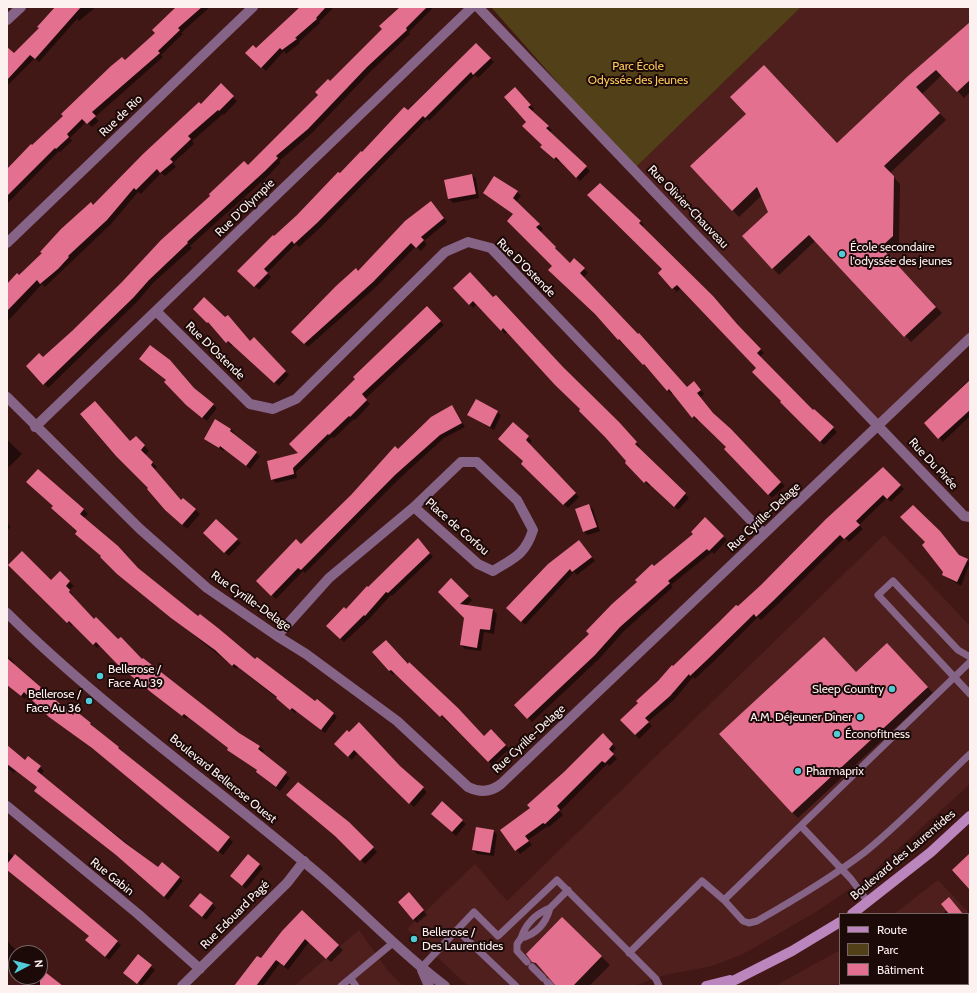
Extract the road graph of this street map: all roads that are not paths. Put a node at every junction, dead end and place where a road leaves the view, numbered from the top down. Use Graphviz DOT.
graph roads {
  1 [pos="21,7"];
  2 [pos="253,7"];
  3 [pos="472,7"];
  4 [pos="478,7"];
  5 [pos="7,20"];
  6 [pos="7,244"];
  7 [pos="157,312"];
  8 [pos="970,338"];
  9 [pos="7,397"];
  10 [pos="880,426"];
  11 [pos="35,427"];
  12 [pos="414,507"];
  13 [pos="970,517"];
  14 [pos="764,534"];
  15 [pos="7,613"];
  16 [pos="277,636"];
  17 [pos="970,658"];
  18 [pos="970,662"];
  19 [pos="954,678"];
  20 [pos="970,694"];
  21 [pos="970,754"];
  22 [pos="7,806"];
  23 [pos="970,816"];
  24 [pos="801,826"];
  25 [pos="304,861"];
  26 [pos="841,869"];
  27 [pos="568,890"];
  28 [pos="724,900"];
  29 [pos="868,902"];
  30 [pos="550,908"];
  31 [pos="853,913"];
  32 [pos="839,923"];
  33 [pos="457,930"];
  34 [pos="521,938"];
  35 [pos="394,942"];
  36 [pos="629,953"];
  37 [pos="421,968"];
  38 [pos="200,969"];
  39 [pos="351,978"];
  40 [pos="739,978"];
  41 [pos="547,982"];
  42 [pos="182,986"];
  43 [pos="341,986"];
  44 [pos="356,986"];
  45 [pos="429,986"];
  46 [pos="445,986"];
  47 [pos="516,986"];
  48 [pos="659,986"];
  49 [pos="706,986"];
  50 [pos="723,986"];
  1 -- 5 [label="street"];
  2 -- 6 [label="street, Rue de Rio"];
  3 -- 7 [label="street, Rue D'Olympie"];
  4 -- 10 [label="street, Rue Olivier-Chauveau"];
  7 -- 11 [label="street, Rue D'Olympie"];
  7 -- 14 [label="street, Rue D'Ostende"];
  8 -- 10 [label="street, Rue Cyrille-Delage"];
  9 -- 11 [label="street, Rue Cyrille-Delage"];
  10 -- 13 [label="street, Rue Du Pirée"];
  10 -- 14 [label="street, Rue Cyrille-Delage"];
  11 -- 16 [label="street, Rue Cyrille-Delage"];
  12 -- 12 [label="street, Place de Corfou"];
  12 -- 16 [label="street, Place de Corfou"];
  14 -- 16 [label="street, Rue Cyrille-Delage"];
  15 -- 25 [label="street, Boulevard Bellerose Ouest"];
  17 -- 19 [label="lane"];
  18 -- 19 [label="lane"];
  19 -- 20 [label="lane"];
  19 -- 24 [label="lane"];
  21 -- 26 [label="lane"];
  22 -- 38 [label="street, Rue Gabin"];
  23 -- 29 [label="main road, Boulevard des Laurentides"];
  24 -- 26 [label="lane"];
  24 -- 28 [label="lane"];
  25 -- 35 [label="street, Boulevard Bellerose Ouest"];
  25 -- 38 [label="street, Rue Edouard Pagé"];
  26 -- 28 [label="lane"];
  26 -- 29 [label="lane"];
  27 -- 30 [label="lane"];
  27 -- 33 [label="lane"];
  27 -- 36 [label="lane"];
  28 -- 36 [label="lane"];
  29 -- 31 [label="main road, Boulevard des Laurentides"];
  30 -- 34 [label="lane"];
  30 -- 34 [label="lane"];
  32 -- 40 [label="main road"];
  33 -- 37 [label="lane"];
  33 -- 47 [label="lane"];
  34 -- 41 [label="lane"];
  35 -- 37 [label="street, Boulevard Bellerose Ouest"];
  35 -- 39 [label="lane"];
  36 -- 48 [label="lane"];
  37 -- 45 [label="street, Boulevard Bellerose Ouest"];
  37 -- 46 [label="street, Boulevard Bellerose Ouest"];
  38 -- 42 [label="street, Rue Edouard Pagé"];
  39 -- 43 [label="lane"];
  39 -- 44 [label="lane"];
  40 -- 49 [label="main road"];
  40 -- 50 [label="main road"];
}
